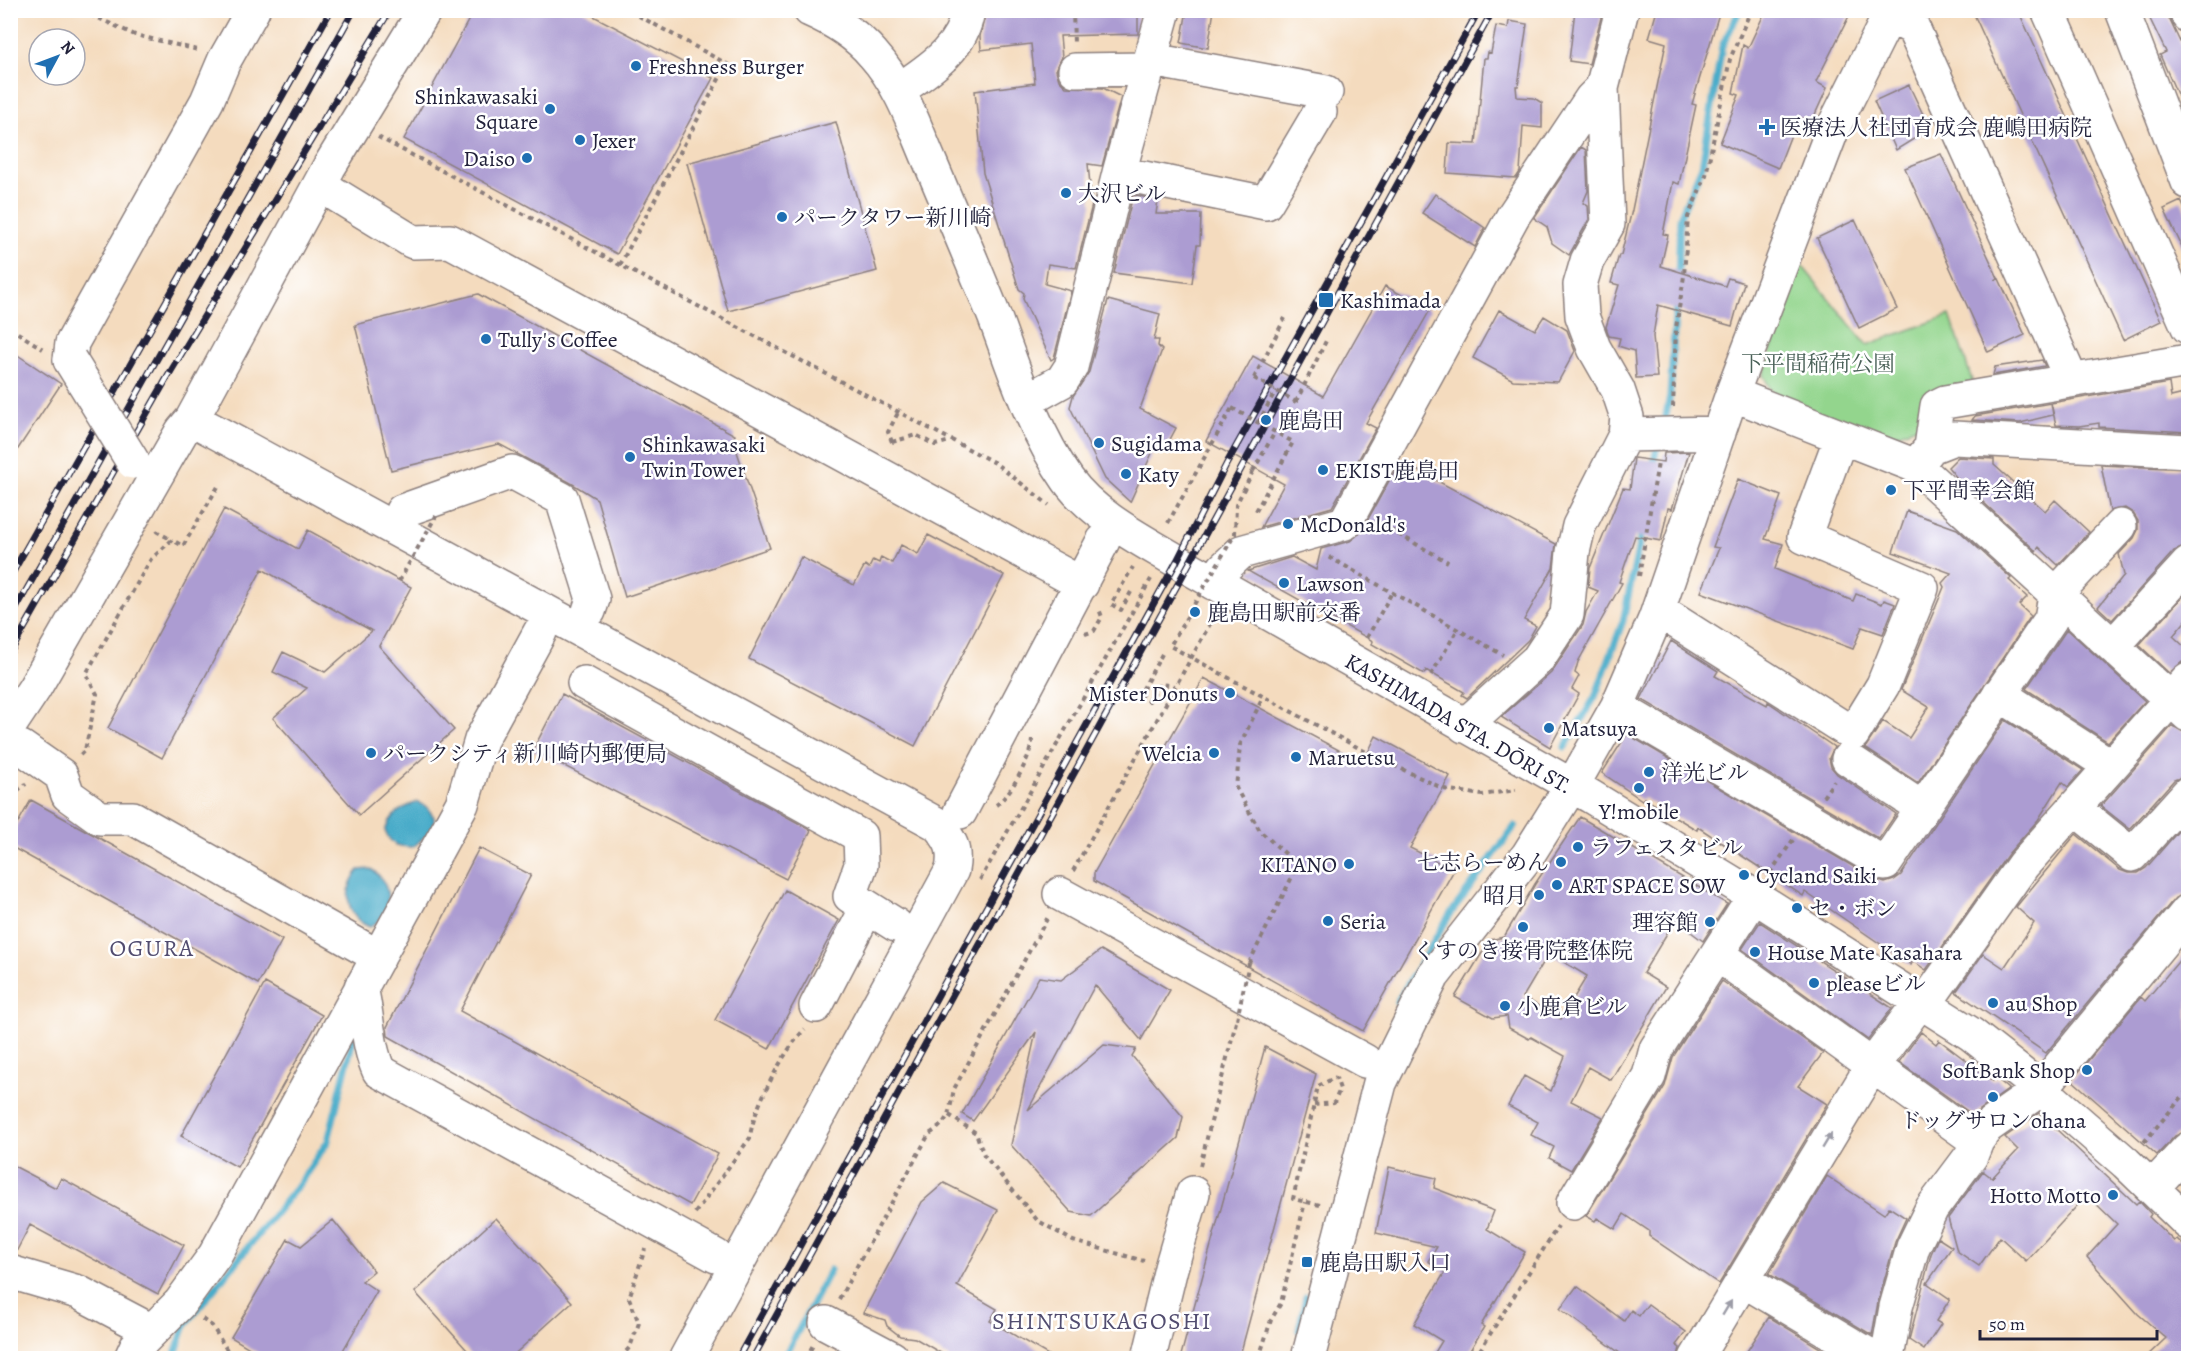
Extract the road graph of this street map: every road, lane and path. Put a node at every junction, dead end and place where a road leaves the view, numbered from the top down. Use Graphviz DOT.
graph roads {
  1 [pos="73,10"];
  2 [pos="253,10"];
  3 [pos="425,10"];
  4 [pos="628,10"];
  5 [pos="810,10"];
  6 [pos="968,10"];
  7 [pos="1164,10"];
  8 [pos="1623,10"];
  9 [pos="1750,10"];
  10 [pos="2048,10"];
  11 [pos="2122,10"];
  12 [pos="2186,10"];
  13 [pos="1891,13"];
  14 [pos="2188,16"];
  15 [pos="224,61"];
  16 [pos="1151,65"];
  17 [pos="1075,70"];
  18 [pos="1602,88"];
  19 [pos="900,90"];
  20 [pos="368,132"];
  21 [pos="1119,173"];
  22 [pos="2188,183"];
  23 [pos="333,193"];
  24 [pos="620,265"];
  25 [pos="1285,318"];
  26 [pos="2188,327"];
  27 [pos="10,328"];
  28 [pos="1326,340"];
  29 [pos="70,360"];
  30 [pos="2188,361"];
  31 [pos="2071,379"];
  32 [pos="1276,390"];
  33 [pos="1732,394"];
  34 [pos="1026,401"];
  35 [pos="900,409"];
  36 [pos="192,419"];
  37 [pos="1258,423"];
  38 [pos="1275,432"];
  39 [pos="1719,433"];
  40 [pos="1668,434"];
  41 [pos="1625,435"];
  42 [pos="1841,437"];
  43 [pos="950,441"];
  44 [pos="2188,451"];
  45 [pos="1923,456"];
  46 [pos="219,484"];
  47 [pos="1052,506"];
  48 [pos="1354,508"];
  49 [pos="402,511"];
  50 [pos="1256,511"];
  51 [pos="436,516"];
  52 [pos="2120,525"];
  53 [pos="148,526"];
  54 [pos="1163,533"];
  55 [pos="1295,536"];
  56 [pos="172,540"];
  57 [pos="1103,541"];
  58 [pos="1137,558"];
  59 [pos="1448,562"];
  60 [pos="2188,564"];
  61 [pos="1151,578"];
  62 [pos="399,581"];
  63 [pos="1640,582"];
  64 [pos="1082,584"];
  65 [pos="1131,592"];
  66 [pos="1391,594"];
  67 [pos="2055,595"];
  68 [pos="1214,598"];
  69 [pos="1658,610"];
  70 [pos="589,611"];
  71 [pos="1458,629"];
  72 [pos="540,632"];
  73 [pos="1364,645"];
  74 [pos="2113,646"];
  75 [pos="1162,654"];
  76 [pos="1527,669"];
  77 [pos="1427,681"];
  78 [pos="584,683"];
  79 [pos="1175,686"];
  80 [pos="10,690"];
  81 [pos="1999,694"];
  82 [pos="1263,697"];
  83 [pos="2183,698"];
  84 [pos="1617,707"];
  85 [pos="1464,726"];
  86 [pos="16,736"];
  87 [pos="1848,759"];
  88 [pos="2111,766"];
  89 [pos="61,775"];
  90 [pos="1571,787"];
  91 [pos="1516,790"];
  92 [pos="2188,793"];
  93 [pos="1922,808"];
  94 [pos="2074,808"];
  95 [pos="960,812"];
  96 [pos="1809,818"];
  97 [pos="980,880"];
  98 [pos="1060,894"];
  99 [pos="1754,896"];
  100 [pos="867,908"];
  101 [pos="2188,911"];
  102 [pos="896,926"];
  103 [pos="1717,954"];
  104 [pos="380,957"];
  105 [pos="361,987"];
  106 [pos="1920,1002"];
  107 [pos="816,1005"];
  108 [pos="799,1034"];
  109 [pos="1350,1064"];
  110 [pos="1872,1066"];
  111 [pos="2041,1089"];
  112 [pos="2188,1090"];
  113 [pos="1314,1105"];
  114 [pos="948,1115"];
  115 [pos="1977,1141"];
  116 [pos="2188,1149"];
  117 [pos="2126,1163"];
  118 [pos="2152,1188"];
  119 [pos="1193,1193"];
  120 [pos="1305,1202"];
  121 [pos="1573,1203"];
  122 [pos="1322,1205"];
  123 [pos="2188,1223"];
  124 [pos="668,1230"];
  125 [pos="716,1256"];
  126 [pos="1171,1268"];
  127 [pos="10,1272"];
  128 [pos="1743,1280"];
  129 [pos="202,1319"];
  130 [pos="826,1323"];
  131 [pos="150,1330"];
  132 [pos="131,1359"];
  133 [pos="232,1359"];
  134 [pos="620,1359"];
  135 [pos="686,1359"];
  136 [pos="806,1359"];
  137 [pos="892,1359"];
  138 [pos="1149,1359"];
  139 [pos="1259,1359"];
  140 [pos="1308,1359"];
  141 [pos="1475,1359"];
  142 [pos="1696,1359"];
  143 [pos="1874,1359"];
  144 [pos="1887,1359"];
  1 -- 15 [label="path"];
  2 -- 15 [label="main road"];
  3 -- 36 [label="main road"];
  4 -- 24 [label="path"];
  5 -- 19 [label="main road, KASHIMADA STA. DŌRI ST."];
  6 -- 19 [label="main road"];
  7 -- 16 [label="main road"];
  8 -- 18 [label="main road"];
  9 -- 40 [label="path"];
  10 -- 26 [label="main road"];
  11 -- 22 [label="main road"];
  12 -- 14 [label="main road"];
  13 -- 31 [label="main road"];
  13 -- 33 [label="main road"];
  15 -- 29 [label="main road"];
  16 -- 17 [label="main road"];
  16 -- 21 [label="main road"];
  16 -- 21 [label="main road"];
  18 -- 41 [label="main road"];
  18 -- 48 [label="main road"];
  19 -- 34 [label="main road, KASHIMADA STA. DŌRI ST."];
  20 -- 24 [label="path"];
  21 -- 34 [label="main road"];
  23 -- 64 [label="main road"];
  24 -- 43 [label="path"];
  25 -- 32 [label="path, bridge"];
  27 -- 29 [label="path"];
  28 -- 32 [label="path, bridge"];
  29 -- 80 [label="main road, bridge"];
  30 -- 31 [label="main road"];
  31 -- 45 [label="main road"];
  32 -- 37 [label="path"];
  33 -- 39 [label="main road"];
  33 -- 42 [label="main road"];
  34 -- 68 [label="main road, KASHIMADA STA. DŌRI ST."];
  35 -- 43 [label="path, bridge"];
  36 -- 86 [label="main road"];
  36 -- 135 [label="main road"];
  37 -- 38 [label="path, bridge"];
  37 -- 54 [label="path, bridge"];
  38 -- 50 [label="path, bridge"];
  38 -- 82 [label="path, bridge"];
  39 -- 40 [label="main road"];
  39 -- 69 [label="main road"];
  40 -- 41 [label="main road"];
  40 -- 63 [label="path"];
  41 -- 76 [label="main road"];
  42 -- 45 [label="main road"];
  42 -- 69 [label="main road"];
  43 -- 47 [label="path"];
  44 -- 45 [label="main road"];
  45 -- 67 [label="main road"];
  46 -- 56 [label="path"];
  48 -- 55 [label="main road"];
  48 -- 59 [label="path"];
  49 -- 70 [label="main road"];
  51 -- 62 [label="path, bridge"];
  52 -- 67 [label="main road"];
  53 -- 56 [label="path"];
  55 -- 66 [label="path"];
  55 -- 68 [label="main road"];
  56 -- 89 [label="path"];
  57 -- 64 [label="main road"];
  58 -- 65 [label="path"];
  60 -- 74 [label="main road"];
  61 -- 97 [label="path"];
  64 -- 95 [label="main road"];
  66 -- 71 [label="path"];
  66 -- 73 [label="path"];
  67 -- 74 [label="main road"];
  67 -- 81 [label="main road"];
  68 -- 79 [label="path"];
  68 -- 85 [label="main road, KASHIMADA STA. DŌRI ST."];
  69 -- 84 [label="main road"];
  71 -- 76 [label="path"];
  71 -- 77 [label="path"];
  72 -- 104 [label="main road"];
  74 -- 83 [label="main road"];
  75 -- 79 [label="path"];
  76 -- 85 [label="main road"];
  78 -- 100 [label="main road"];
  79 -- 98 [label="path"];
  81 -- 88 [label="main road"];
  81 -- 93 [label="main road"];
  82 -- 91 [label="path, bridge"];
  82 -- 119 [label="path, bridge"];
  83 -- 88 [label="main road"];
  84 -- 90 [label="main road"];
  84 -- 96 [label="main road"];
  85 -- 90 [label="main road, KASHIMADA STA. DŌRI ST."];
  86 -- 89 [label="main road"];
  87 -- 93 [label="main road"];
  88 -- 94 [label="main road"];
  89 -- 104 [label="main road"];
  90 -- 99 [label="main road, KASHIMADA STA. DŌRI ST."];
  90 -- 140 [label="main road"];
  92 -- 94 [label="main road"];
  93 -- 96 [label="main road"];
  94 -- 106 [label="main road"];
  96 -- 99 [label="path"];
  98 -- 109 [label="main road"];
  98 -- 114 [label="path"];
  99 -- 103 [label="main road"];
  99 -- 106 [label="main road, KASHIMADA STA. DŌRI ST."];
  100 -- 102 [label="main road"];
  100 -- 107 [label="main road"];
  101 -- 111 [label="main road"];
  103 -- 110 [label="main road"];
  103 -- 121 [label="main road"];
  104 -- 105 [label="main road"];
  105 -- 124 [label="main road"];
  105 -- 131 [label="main road"];
  106 -- 110 [label="main road"];
  106 -- 111 [label="main road, KASHIMADA STA. DŌRI ST."];
  108 -- 124 [label="path"];
  109 -- 113 [label="path"];
  109 -- 113 [label="path"];
  110 -- 115 [label="main road"];
  128 -- 110 [label="main road, one-way"];
  111 -- 115 [label="main road"];
  111 -- 117 [label="main road, KASHIMADA STA. DŌRI ST."];
  112 -- 117 [label="path"];
  113 -- 120 [label="path"];
  114 -- 126 [label="path"];
  114 -- 130 [label="path"];
  115 -- 144 [label="main road"];
  116 -- 118 [label="main road"];
  117 -- 118 [label="main road, KASHIMADA STA. DŌRI ST."];
  118 -- 123 [label="main road, KASHIMADA STA. DŌRI ST."];
  119 -- 126 [label="main road"];
  120 -- 122 [label="path"];
  120 -- 139 [label="path"];
  121 -- 141 [label="path"];
  124 -- 125 [label="main road"];
  124 -- 134 [label="path"];
  126 -- 138 [label="main road"];
  127 -- 131 [label="main road"];
  142 -- 128 [label="main road, one-way"];
  128 -- 143 [label="main road"];
  129 -- 133 [label="path"];
  130 -- 136 [label="path"];
  130 -- 137 [label="main road"];
  131 -- 132 [label="main road"];
}
